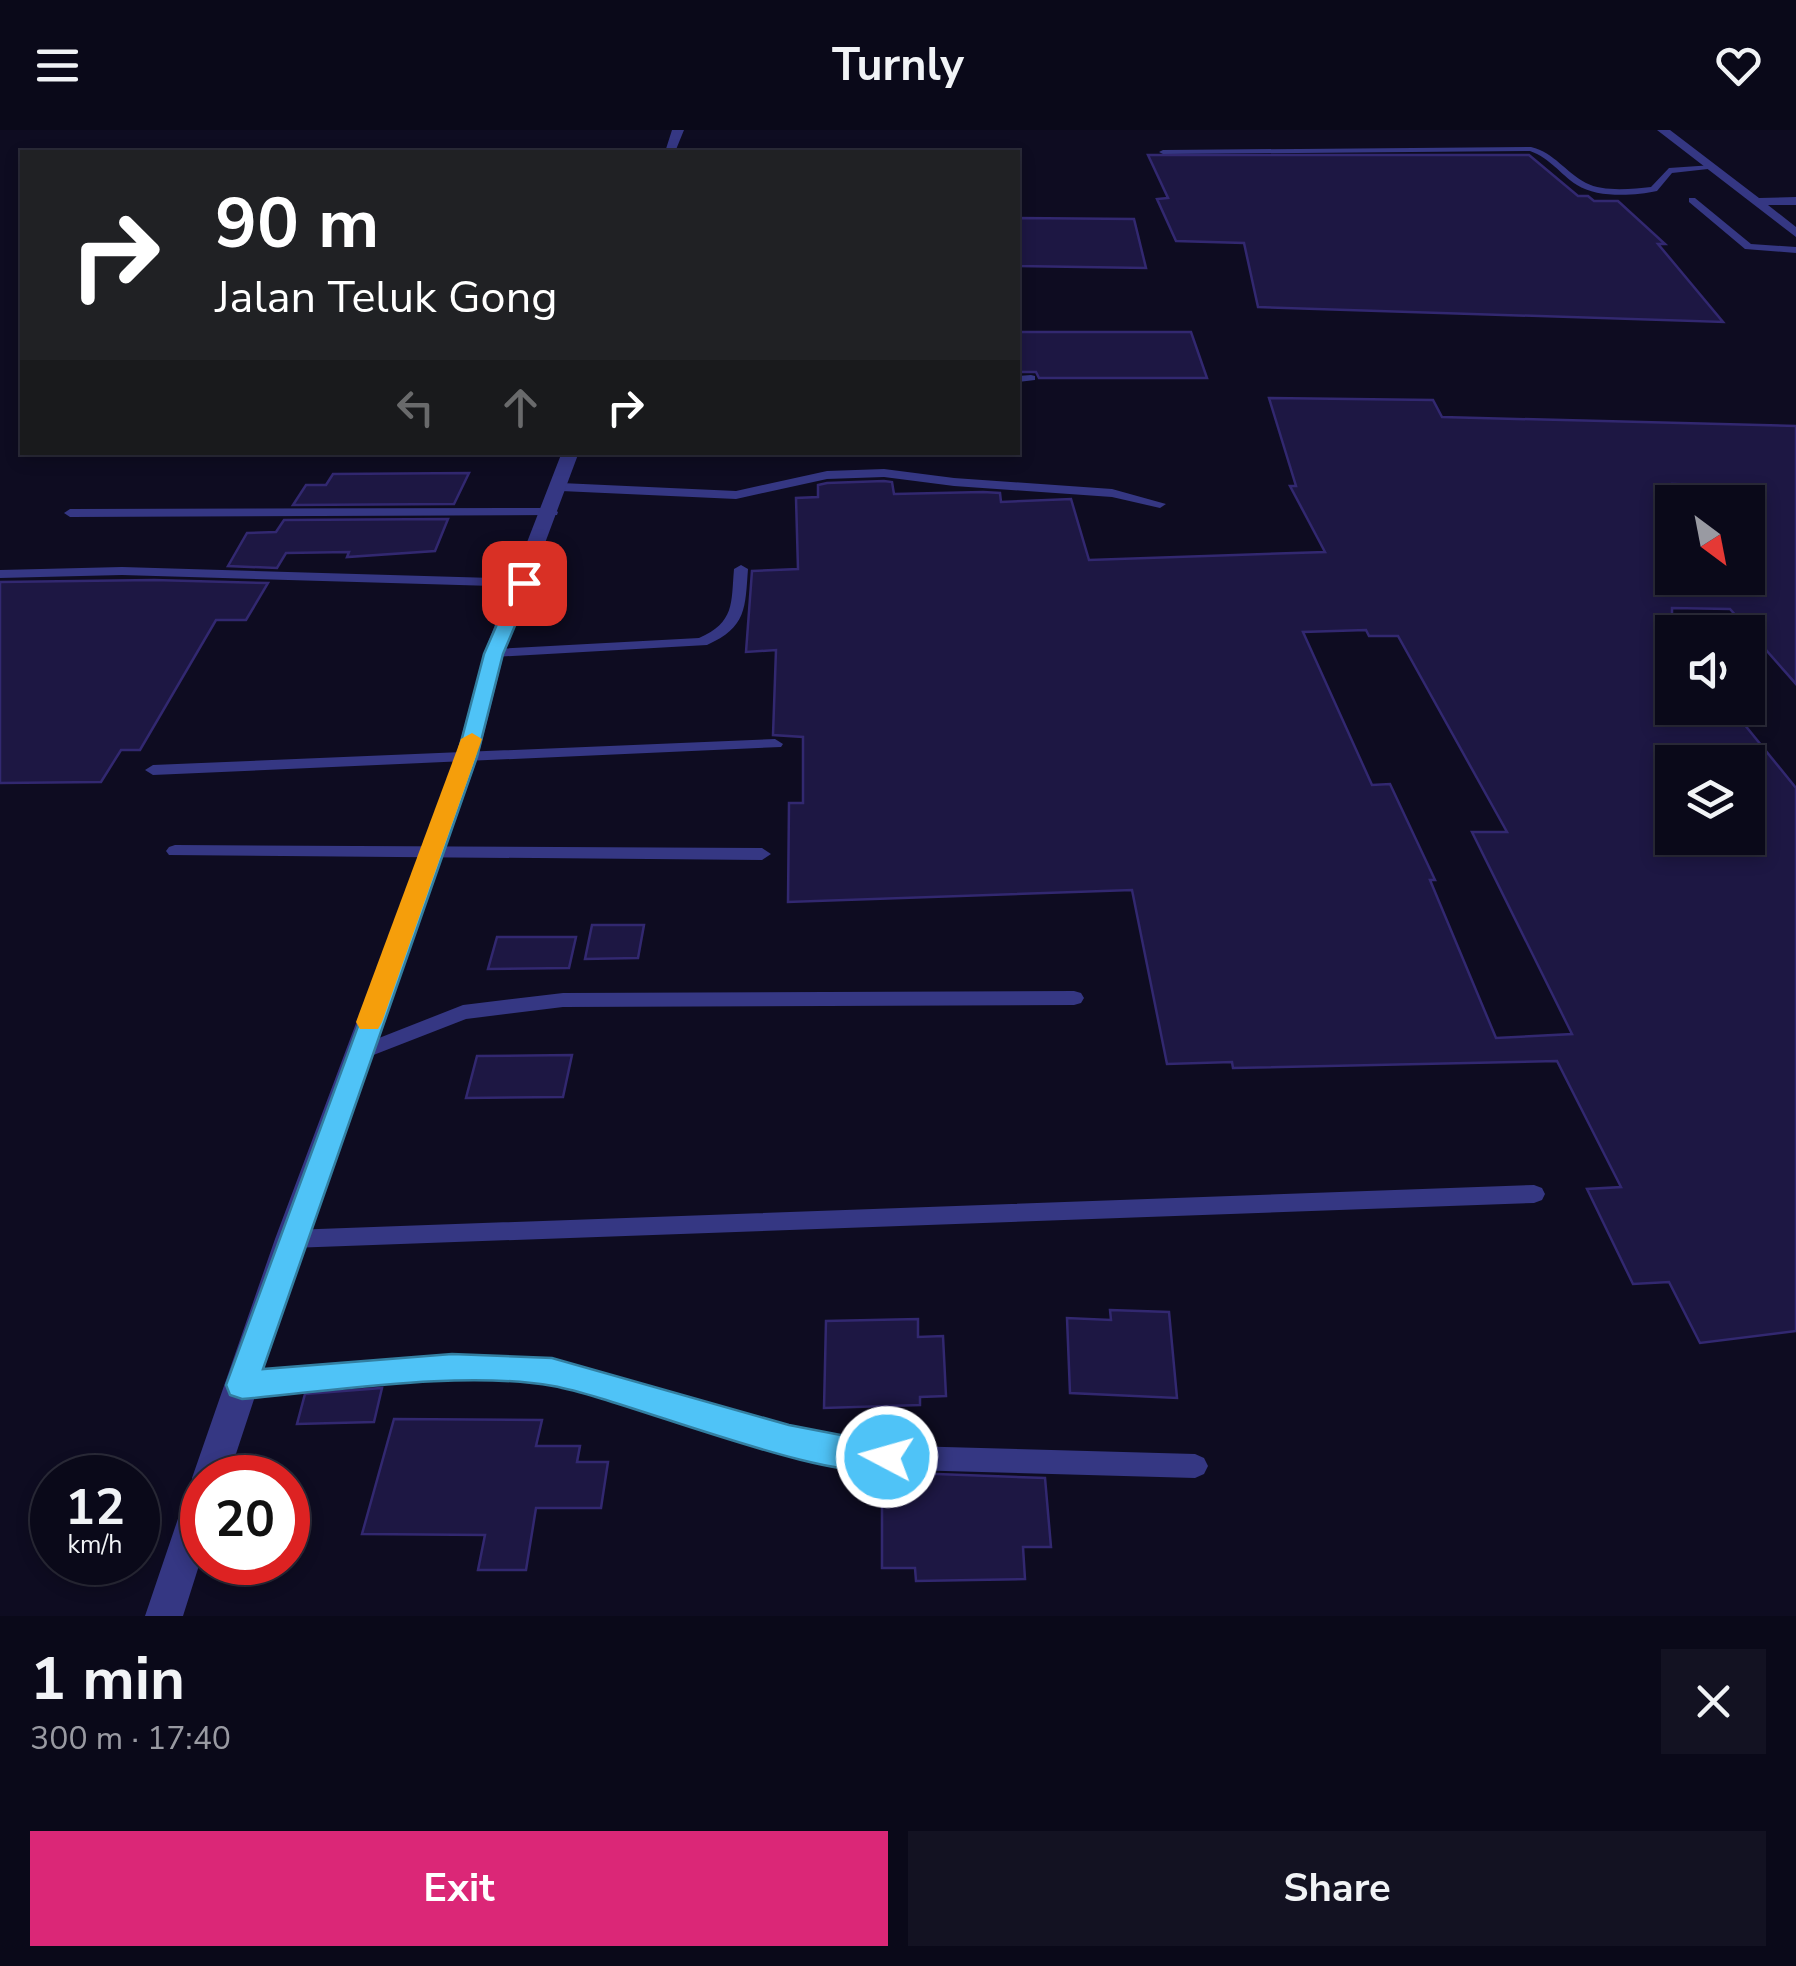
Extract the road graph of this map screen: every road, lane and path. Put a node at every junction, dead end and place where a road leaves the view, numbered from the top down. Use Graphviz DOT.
graph roads {
  1 [pos="1663,130"];
  2 [pos="1163,152"];
  3 [pos="1713,168"];
  4 [pos="1692,200"];
  5 [pos="1796,201"];
  6 [pos="1755,202"];
  7 [pos="1796,233"];
  8 [pos="1796,250"];
  9 [pos="1020,378"];
  10 [pos="1031,378"];
  11 [pos="570,455"];
  12 [pos="556,499"];
  13 [pos="1160,504"];
  14 [pos="70,513"];
  15 [pos="741,569"];
  16 [pos="0,574"];
  17 [pos="524,583"];
  18 [pos="494,654"];
  19 [pos="775,744"];
  20 [pos="467,757"];
  21 [pos="153,770"];
  22 [pos="175,851"];
  23 [pos="430,852"];
  24 [pos="762,854"];
  25 [pos="1074,998"];
  26 [pos="358,1054"];
  27 [pos="1534,1194"];
  28 [pos="291,1239"];
  29 [pos="242,1385"];
  30 [pos="218,1455"];
  31 [pos="1195,1466"];
  32 [pos="180,1568"];
  33 [pos="164,1616"];
  1 -- 3 [label="street"];
  2 -- 3 [label="lane"];
  3 -- 6 [label="street"];
  4 -- 8 [label="lane"];
  5 -- 6 [label="street"];
  6 -- 7 [label="street"];
  9 -- 10 [label="lane"];
  11 -- 12 [label="street"];
  12 -- 13 [label="lane"];
  12 -- 14 [label="lane"];
  12 -- 17 [label="street"];
  15 -- 18 [label="lane"];
  16 -- 17 [label="lane"];
  17 -- 18 [label="street"];
  18 -- 20 [label="street"];
  19 -- 20 [label="lane"];
  20 -- 21 [label="lane"];
  20 -- 23 [label="street"];
  22 -- 23 [label="lane"];
  23 -- 24 [label="lane"];
  23 -- 26 [label="street"];
  25 -- 26 [label="lane"];
  26 -- 28 [label="street"];
  27 -- 28 [label="lane"];
  28 -- 29 [label="street"];
  29 -- 30 [label="street"];
  29 -- 31 [label="lane"];
  32 -- 33 [label="street"];
}
